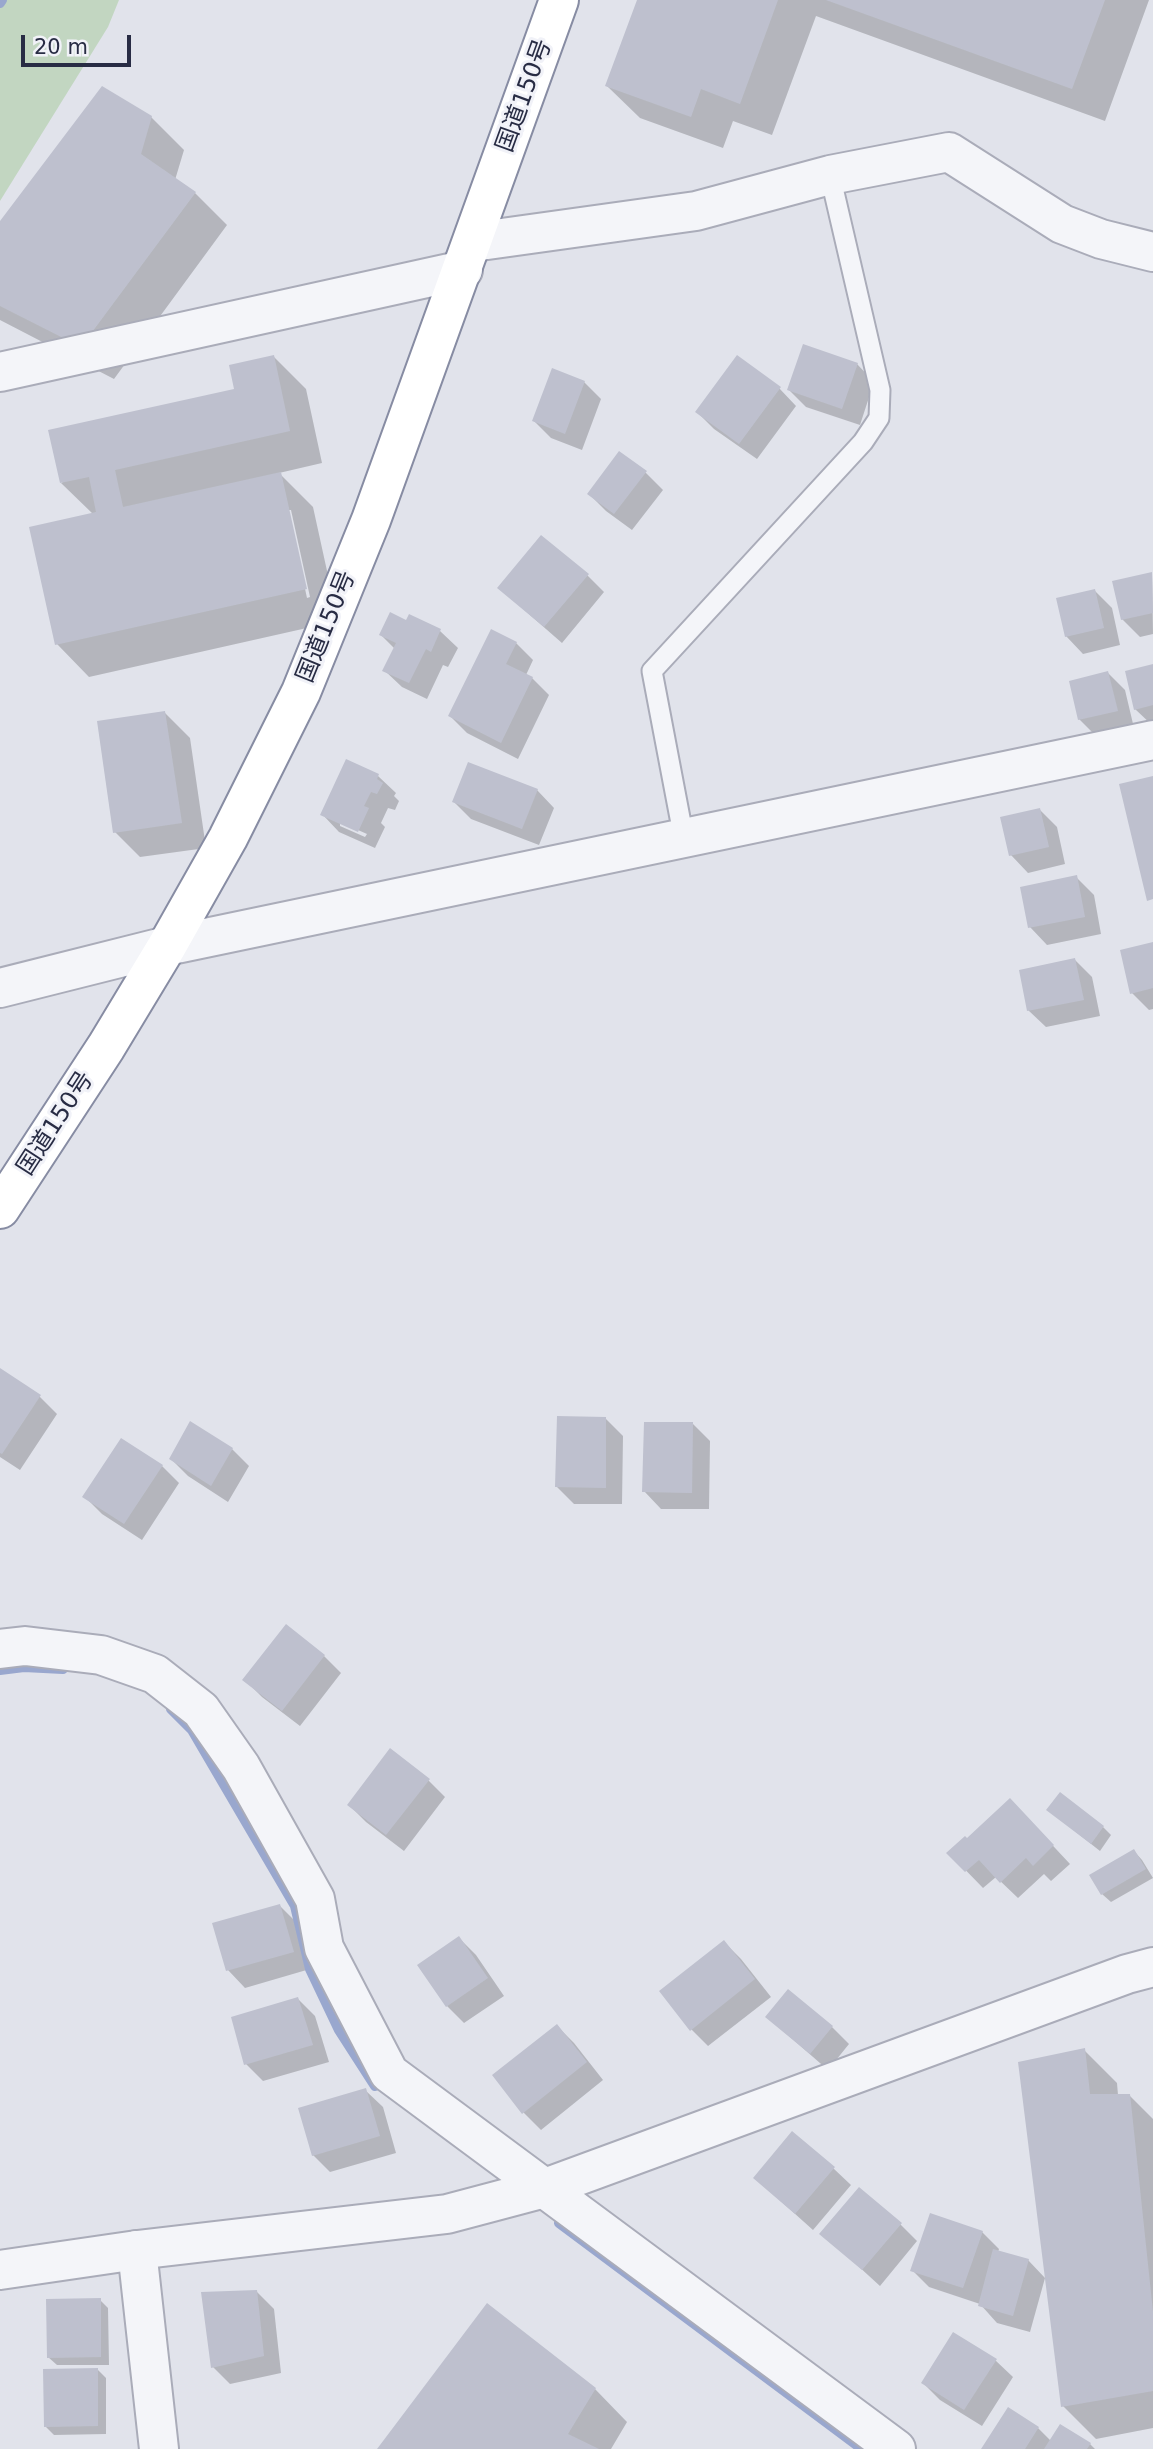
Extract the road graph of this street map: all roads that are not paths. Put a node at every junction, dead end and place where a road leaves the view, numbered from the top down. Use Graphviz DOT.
graph roads {
  1 [pos="559,0"];
  2 [pos="830,175"];
  3 [pos="1153,252"];
  4 [pos="468,256"];
  5 [pos="0,373"];
  6 [pos="1153,740"];
  7 [pos="684,839"];
  8 [pos="167,946"];
  9 [pos="0,988"];
  10 [pos="0,1209"];
  11 [pos="0,1649"];
  12 [pos="1153,1967"];
  13 [pos="545,2188"];
  14 [pos="137,2250"];
  15 [pos="0,2270"];
  16 [pos="159,2449"];
  17 [pos="896,2449"];
  1 -- 4 [label="highway, 国道150号"];
  2 -- 3 [label="street"];
  2 -- 4 [label="street"];
  2 -- 7 [label="lane"];
  4 -- 5 [label="street"];
  4 -- 8 [label="highway, 国道150号"];
  6 -- 7 [label="street"];
  7 -- 8 [label="street"];
  8 -- 9 [label="street"];
  8 -- 10 [label="highway, 国道150号"];
  11 -- 13 [label="street"];
  12 -- 13 [label="street"];
  13 -- 14 [label="street"];
  13 -- 17 [label="street"];
  14 -- 15 [label="street"];
  14 -- 16 [label="street"];
}
